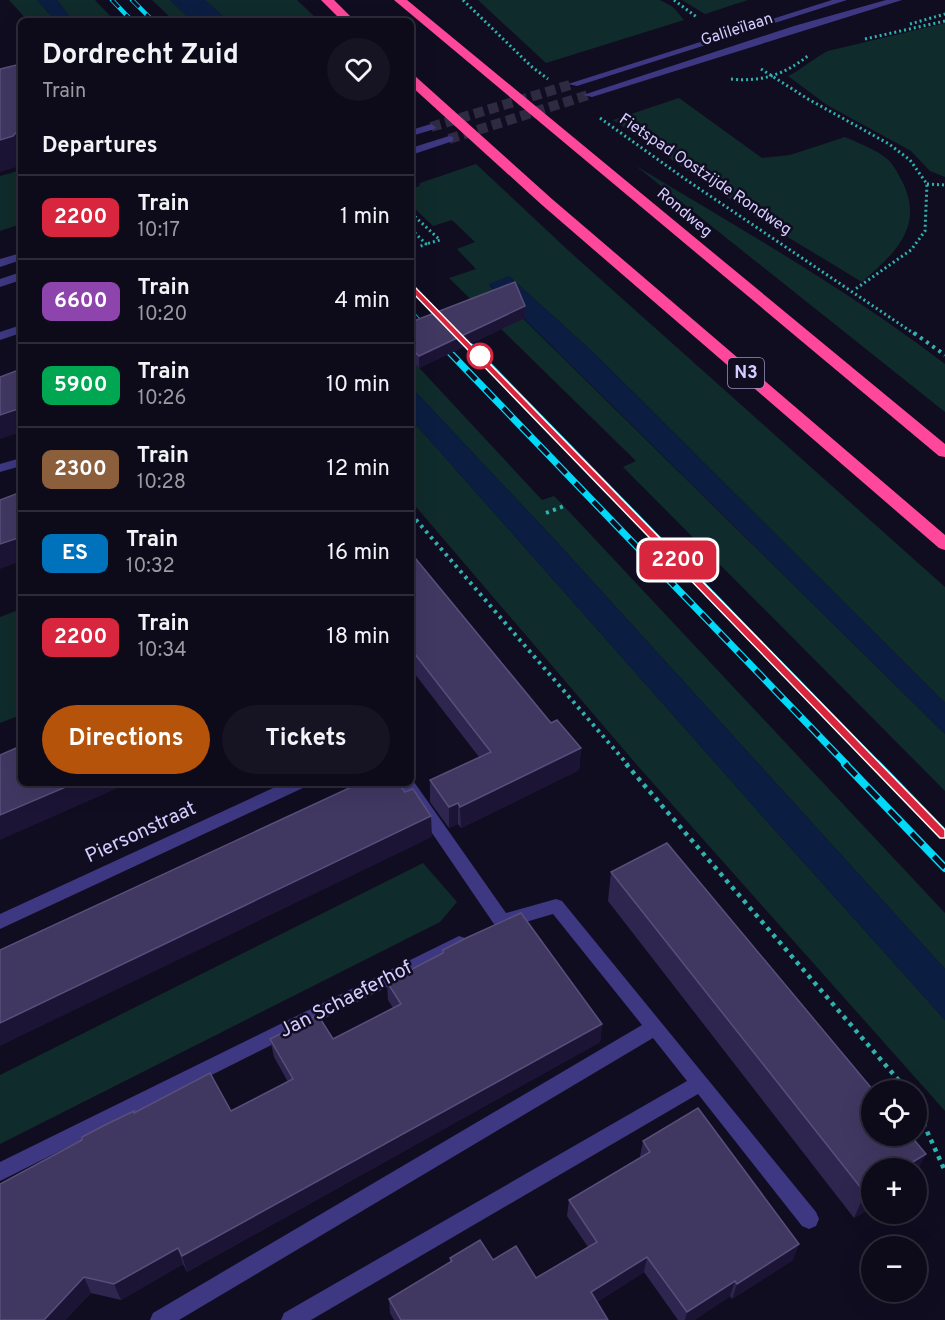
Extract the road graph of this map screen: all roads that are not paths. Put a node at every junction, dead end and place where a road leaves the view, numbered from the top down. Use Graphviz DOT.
graph roads {
  1 [pos="327,0"];
  2 [pos="400,0"];
  3 [pos="842,0"];
  4 [pos="897,0"];
  5 [pos="346,18"];
  6 [pos="414,82"];
  7 [pos="573,84"];
  8 [pos="588,95"];
  9 [pos="431,127"];
  10 [pos="414,132"];
  11 [pos="449,139"];
  12 [pos="414,151"];
  13 [pos="18,257"];
  14 [pos="0,263"];
  15 [pos="18,277"];
  16 [pos="0,283"];
  17 [pos="18,330"];
  18 [pos="0,336"];
  19 [pos="945,452"];
  20 [pos="18,463"];
  21 [pos="0,468"];
  22 [pos="945,544"];
  23 [pos="293,786"];
  24 [pos="408,786"];
  25 [pos="0,922"];
  26 [pos="502,922"];
  27 [pos="655,1027"];
  28 [pos="700,1083"];
  29 [pos="0,1172"];
  30 [pos="809,1219"];
  31 [pos="160,1320"];
  32 [pos="291,1320"];
  1 -- 5 [label="highway"];
  2 -- 19 [label="highway, Rondweg"];
  3 -- 7 [label="street, Galileïlaan"];
  4 -- 8 [label="street, Galileïlaan"];
  6 -- 22 [label="highway, N3"];
  9 -- 10 [label="street"];
  11 -- 12 [label="street"];
  13 -- 14 [label="street"];
  15 -- 16 [label="street"];
  17 -- 18 [label="street"];
  20 -- 21 [label="street"];
  23 -- 25 [label="street, Piersonstraat"];
  24 -- 26 [label="street"];
  26 -- 27 [label="street, Jan Schaeferhof"];
  26 -- 29 [label="street, Jan Schaeferhof"];
  27 -- 28 [label="street, Jan Schaeferhof"];
  27 -- 31 [label="street"];
  28 -- 30 [label="street, Jan Schaeferhof"];
  28 -- 32 [label="street"];
}
